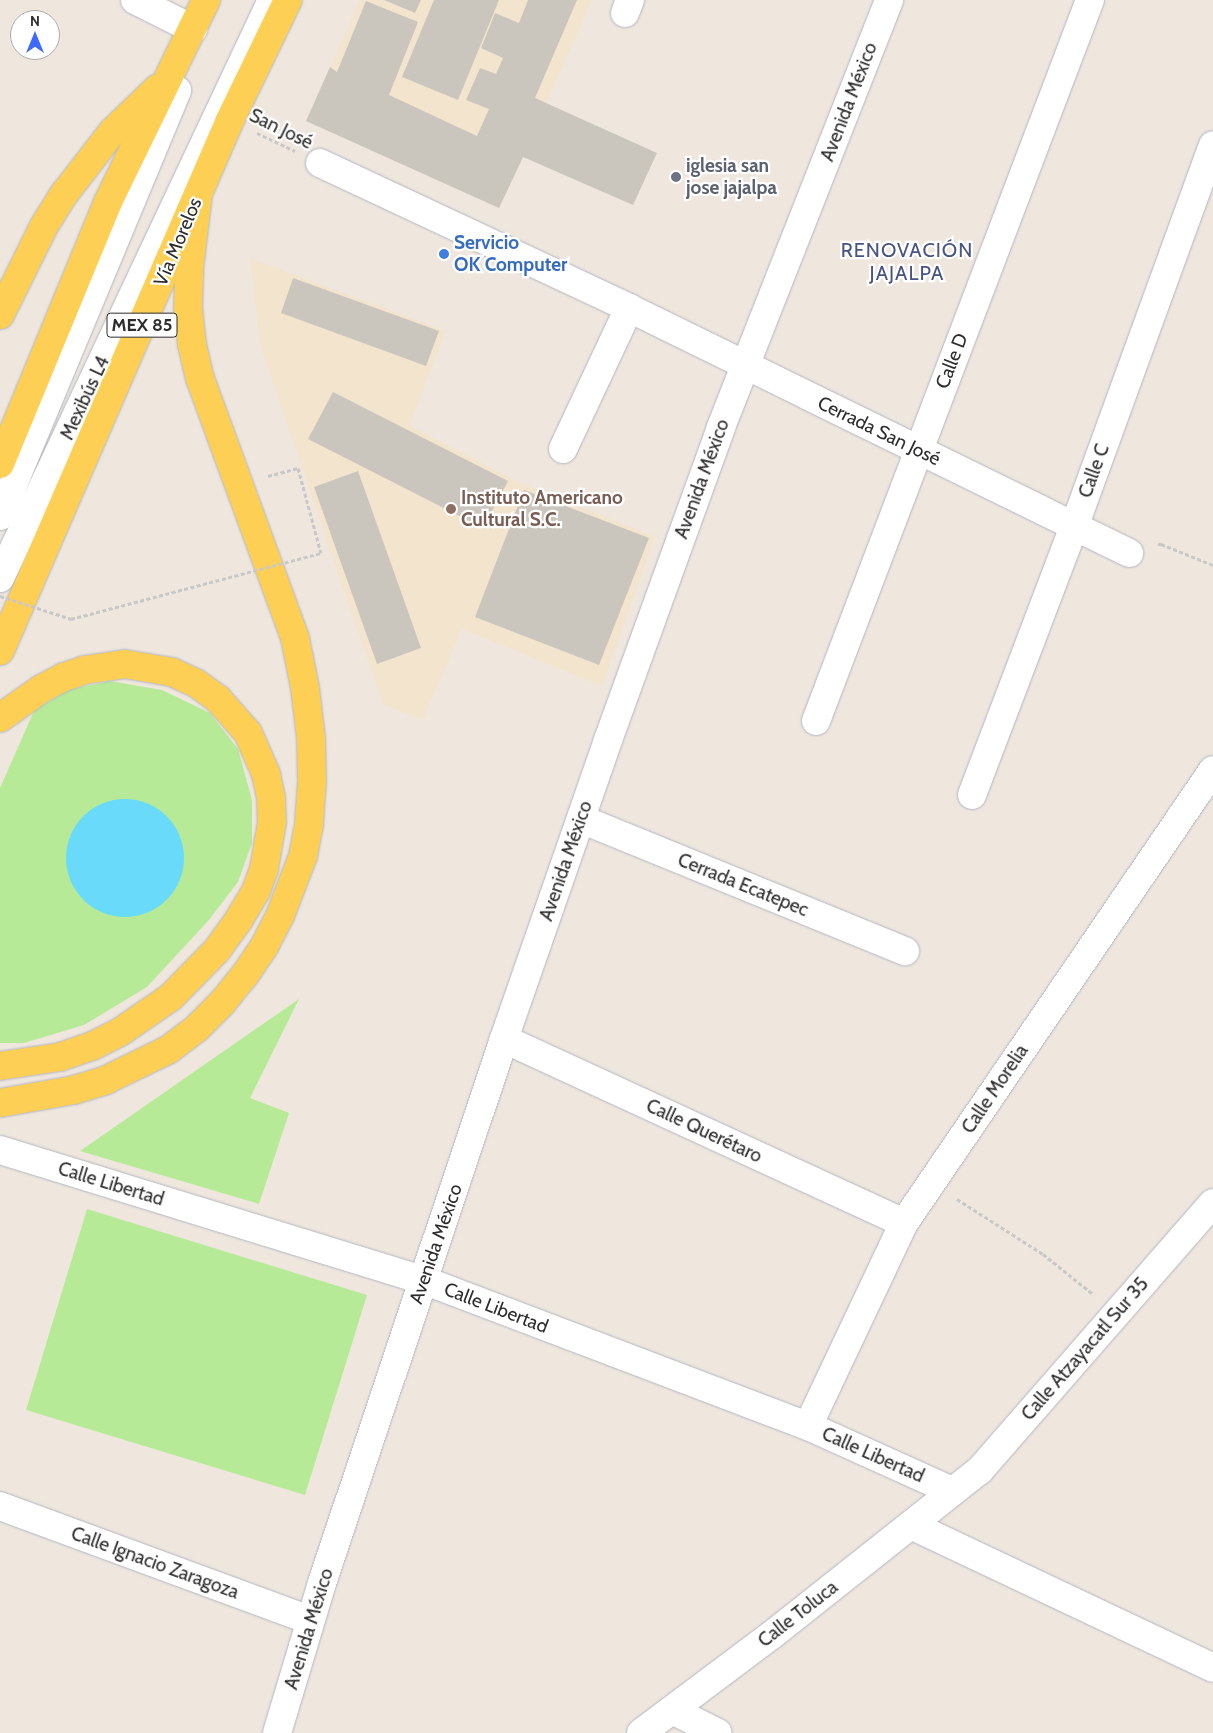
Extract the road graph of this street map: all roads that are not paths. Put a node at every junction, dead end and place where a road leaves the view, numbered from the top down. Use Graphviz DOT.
graph roads {
  1 [pos="136,0"];
  2 [pos="206,0"];
  3 [pos="219,0"];
  4 [pos="272,0"];
  5 [pos="288,0"];
  6 [pos="889,0"];
  7 [pos="1090,0"];
  8 [pos="193,29"];
  9 [pos="170,77"];
  10 [pos="1213,146"];
  11 [pos="320,163"];
  12 [pos="198,195"];
  13 [pos="630,308"];
  14 [pos="0,315"];
  15 [pos="745,364"];
  16 [pos="563,449"];
  17 [pos="918,450"];
  18 [pos="0,464"];
  19 [pos="0,516"];
  20 [pos="1074,527"];
  21 [pos="1129,553"];
  22 [pos="0,578"];
  23 [pos="0,651"];
  24 [pos="0,718"];
  25 [pos="816,722"];
  26 [pos="1213,770"];
  27 [pos="972,794"];
  28 [pos="580,819"];
  29 [pos="906,951"];
  30 [pos="504,1039"];
  31 [pos="0,1066"];
  32 [pos="0,1103"];
  33 [pos="0,1150"];
  34 [pos="1213,1203"];
  35 [pos="904,1222"];
  36 [pos="423,1280"];
  37 [pos="808,1426"];
  38 [pos="952,1491"];
  39 [pos="0,1506"];
  40 [pos="911,1525"];
  41 [pos="310,1620"];
  42 [pos="1213,1668"];
  43 [pos="672,1710"];
  44 [pos="277,1733"];
  45 [pos="641,1733"];
  46 [pos="718,1733"];
  1 -- 8 [label="street"];
  2 -- 8 [label="main road"];
  3 -- 19 [label="street, Mexibús L4"];
  4 -- 22 [label="street, Mexibús L4"];
  5 -- 12 [label="main road, Vía Morelos / MEX 85"];
  6 -- 15 [label="street, Avenida México"];
  7 -- 17 [label="street, Calle D"];
  8 -- 9 [label="main road"];
  9 -- 14 [label="main road"];
  9 -- 18 [label="main road"];
  10 -- 20 [label="street, Calle C"];
  11 -- 13 [label="street, Cerrada San José"];
  12 -- 23 [label="main road, Vía Morelos / MEX 85"];
  12 -- 32 [label="main road"];
  13 -- 15 [label="street, Cerrada San José"];
  13 -- 16 [label="street"];
  15 -- 17 [label="street, Cerrada San José"];
  15 -- 28 [label="street, Avenida México"];
  17 -- 20 [label="street, Cerrada San José"];
  17 -- 25 [label="street, Calle D"];
  20 -- 21 [label="street, Cerrada San José"];
  20 -- 27 [label="street, Calle C"];
  24 -- 31 [label="main road"];
  26 -- 35 [label="street, Calle Morelia"];
  28 -- 29 [label="street, Cerrada Ecatepec"];
  28 -- 30 [label="street, Avenida México"];
  30 -- 35 [label="street, Calle Querétaro"];
  30 -- 36 [label="street, Avenida México"];
  33 -- 36 [label="street, Calle Libertad"];
  34 -- 38 [label="street, Calle Atzayacatl Sur 35"];
  35 -- 37 [label="street, Calle Morelia"];
  36 -- 37 [label="street, Calle Libertad"];
  36 -- 41 [label="street, Avenida México"];
  37 -- 38 [label="street, Calle Libertad"];
  38 -- 40 [label="street, Calle Toluca"];
  39 -- 41 [label="street, Calle Ignacio Zaragoza"];
  40 -- 42 [label="street"];
  40 -- 43 [label="street, Calle Toluca"];
  41 -- 44 [label="street, Avenida México"];
  43 -- 45 [label="street, Calle Toluca"];
  43 -- 46 [label="street"];
}
